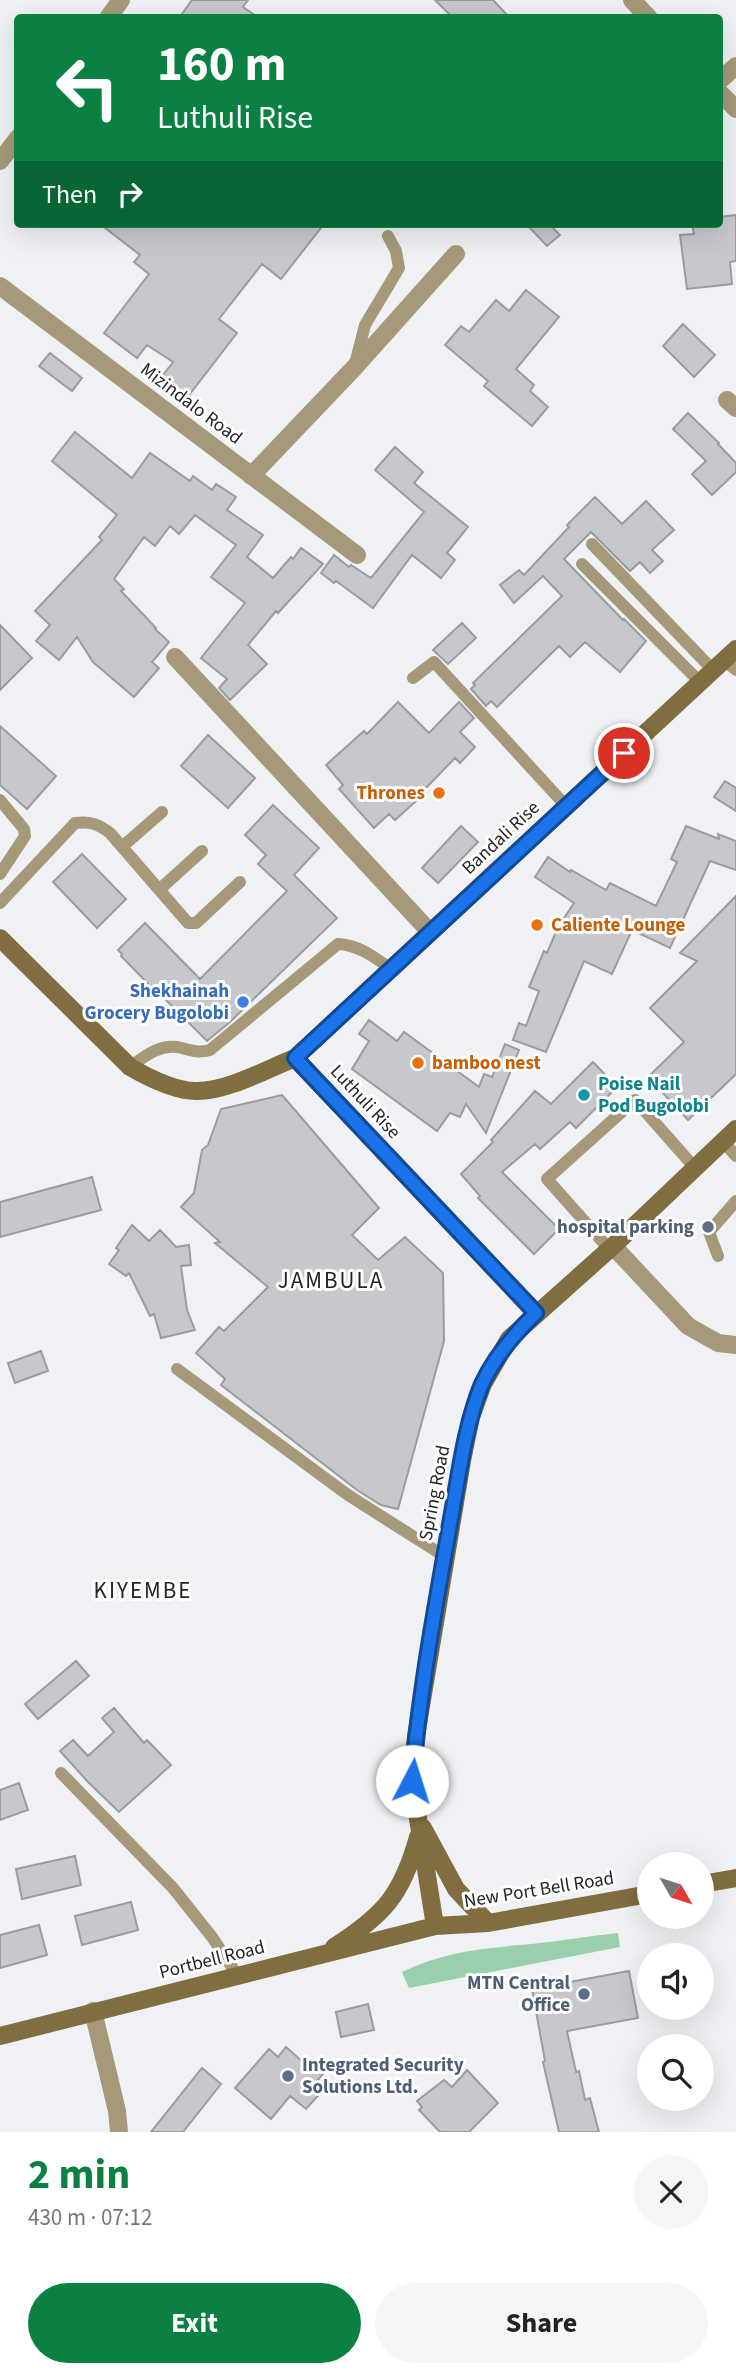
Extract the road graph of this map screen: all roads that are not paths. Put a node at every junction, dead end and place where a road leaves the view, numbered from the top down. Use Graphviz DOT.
graph roads {
  1 [pos="632,0"];
  2 [pos="645,14"];
  3 [pos="723,96"];
  4 [pos="736,109"];
  5 [pos="14,143"];
  6 [pos="0,161"];
  7 [pos="388,236"];
  8 [pos="457,254"];
  9 [pos="0,286"];
  10 [pos="354,368"];
  11 [pos="251,476"];
  12 [pos="592,544"];
  13 [pos="357,555"];
  14 [pos="582,564"];
  15 [pos="175,657"];
  16 [pos="722,666"];
  17 [pos="413,678"];
  18 [pos="1,803"];
  19 [pos="566,806"];
  20 [pos="162,812"];
  21 [pos="123,846"];
  22 [pos="202,850"];
  23 [pos="0,874"];
  24 [pos="240,882"];
  25 [pos="160,889"];
  26 [pos="0,902"];
  27 [pos="430,932"];
  28 [pos="0,938"];
  29 [pos="391,969"];
  30 [pos="295,1058"];
  31 [pos="130,1067"];
  32 [pos="729,1135"];
  33 [pos="736,1156"];
  34 [pos="695,1168"];
  35 [pos="736,1200"];
  36 [pos="611,1247"];
  37 [pos="718,1256"];
  38 [pos="536,1313"];
  39 [pos="736,1345"];
  40 [pos="177,1369"];
  41 [pos="444,1556"];
  42 [pos="61,1773"];
  43 [pos="418,1825"];
  44 [pos="736,1878"];
  45 [pos="714,1882"];
  46 [pos="637,1896"];
  47 [pos="488,1923"];
  48 [pos="435,1926"];
  49 [pos="323,1954"];
  50 [pos="238,1976"];
  51 [pos="93,2011"];
  52 [pos="0,2036"];
  53 [pos="119,2132"];
  1 -- 2 [label="street"];
  3 -- 4 [label="street"];
  5 -- 6 [label="street"];
  7 -- 10 [label="lane"];
  8 -- 10 [label="street"];
  9 -- 11 [label="street, Mizindalo Road"];
  10 -- 11 [label="street"];
  11 -- 13 [label="street, Mizindalo Road"];
  12 -- 16 [label="lane"];
  14 -- 16 [label="lane"];
  15 -- 27 [label="street"];
  16 -- 19 [label="main road, Bandali Rise"];
  17 -- 19 [label="lane"];
  18 -- 23 [label="lane"];
  19 -- 27 [label="main road, Bandali Rise"];
  20 -- 21 [label="lane"];
  21 -- 25 [label="lane"];
  21 -- 26 [label="lane"];
  22 -- 25 [label="lane"];
  24 -- 25 [label="lane"];
  27 -- 29 [label="main road, Bandali Rise"];
  28 -- 31 [label="main road"];
  29 -- 30 [label="main road, Bandali Rise"];
  29 -- 31 [label="lane"];
  30 -- 31 [label="main road"];
  30 -- 38 [label="main road, Luthuli Rise"];
  32 -- 33 [label="lane"];
  32 -- 34 [label="main road, Spring Road"];
  34 -- 36 [label="main road, Spring Road"];
  34 -- 36 [label="lane"];
  35 -- 37 [label="lane"];
  36 -- 38 [label="main road, Spring Road"];
  36 -- 39 [label="street"];
  38 -- 41 [label="main road, Spring Road"];
  40 -- 41 [label="lane"];
  41 -- 43 [label="main road, Spring Road"];
  42 -- 50 [label="lane"];
  43 -- 47 [label="main road"];
  43 -- 48 [label="main road, Spring Road"];
  43 -- 49 [label="main road"];
  44 -- 45 [label="main road"];
  46 -- 47 [label="main road, New Port Bell Road"];
  47 -- 48 [label="main road, New Port Bell Road"];
  48 -- 49 [label="main road, Portbell Road"];
  49 -- 50 [label="main road, Portbell Road"];
  50 -- 51 [label="main road, Portbell Road"];
  51 -- 52 [label="main road, Portbell Road"];
  51 -- 53 [label="street"];
}
